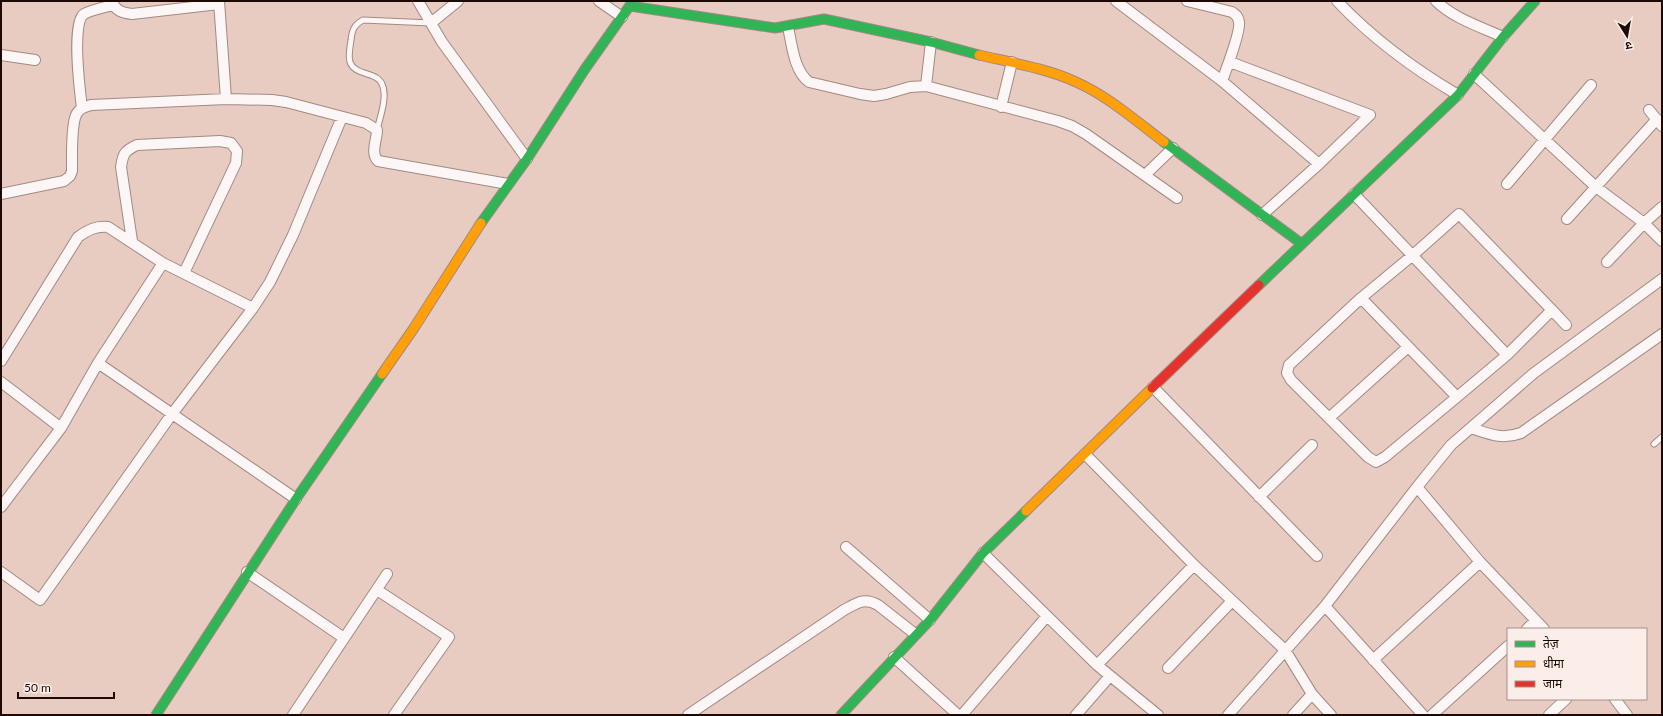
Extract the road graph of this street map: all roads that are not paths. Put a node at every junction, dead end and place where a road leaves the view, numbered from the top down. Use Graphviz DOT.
graph roads {
  1 [pos="418,1"];
  2 [pos="458,1"];
  3 [pos="599,1"];
  4 [pos="1116,1"];
  5 [pos="1186,1"];
  6 [pos="1337,1"];
  7 [pos="1436,1"];
  8 [pos="1535,1"];
  9 [pos="219,2"];
  10 [pos="113,3"];
  11 [pos="632,4"];
  12 [pos="622,17"];
  13 [pos="431,23"];
  14 [pos="788,27"];
  15 [pos="1503,37"];
  16 [pos="931,42"];
  17 [pos="1,55"];
  18 [pos="35,60"];
  19 [pos="1012,62"];
  20 [pos="1230,62"];
  21 [pos="1474,74"];
  22 [pos="1222,81"];
  23 [pos="1592,85"];
  24 [pos="926,86"];
  25 [pos="1458,95"];
  26 [pos="226,99"];
  27 [pos="1001,107"];
  28 [pos="82,108"];
  29 [pos="1649,110"];
  30 [pos="342,117"];
  31 [pos="1659,122"];
  32 [pos="377,130"];
  33 [pos="1546,141"];
  34 [pos="1173,148"];
  35 [pos="527,159"];
  36 [pos="1319,164"];
  37 [pos="1145,175"];
  38 [pos="508,184"];
  39 [pos="1507,184"];
  40 [pos="1596,187"];
  41 [pos="1,194"];
  42 [pos="1354,194"];
  43 [pos="1177,198"];
  44 [pos="1662,207"];
  45 [pos="1262,215"];
  46 [pos="1567,219"];
  47 [pos="1644,223"];
  48 [pos="132,241"];
  49 [pos="1662,241"];
  50 [pos="1302,244"];
  51 [pos="1413,255"];
  52 [pos="1607,262"];
  53 [pos="163,263"];
  54 [pos="184,273"];
  55 [pos="1662,279"];
  56 [pos="1361,298"];
  57 [pos="253,308"];
  58 [pos="1552,310"];
  59 [pos="1566,324"];
  60 [pos="1662,334"];
  61 [pos="1408,347"];
  62 [pos="1507,355"];
  63 [pos="1,361"];
  64 [pos="98,363"];
  65 [pos="1,382"];
  66 [pos="1153,387"];
  67 [pos="1457,397"];
  68 [pos="172,414"];
  69 [pos="1328,418"];
  70 [pos="61,428"];
  71 [pos="1471,428"];
  72 [pos="1662,437"];
  73 [pos="1654,444"];
  74 [pos="1312,445"];
  75 [pos="1085,454"];
  76 [pos="1417,486"];
  77 [pos="1259,496"];
  78 [pos="296,499"];
  79 [pos="1,506"];
  80 [pos="846,547"];
  81 [pos="983,553"];
  82 [pos="1317,556"];
  83 [pos="1480,562"];
  84 [pos="1194,565"];
  85 [pos="1,572"];
  86 [pos="247,572"];
  87 [pos="387,574"];
  88 [pos="377,590"];
  89 [pos="1232,601"];
  90 [pos="1325,606"];
  91 [pos="1047,616"];
  92 [pos="930,620"];
  93 [pos="1535,621"];
  94 [pos="1528,628"];
  95 [pos="1543,628"];
  96 [pos="915,634"];
  97 [pos="344,638"];
  98 [pos="1507,647"];
  99 [pos="1284,650"];
  100 [pos="894,657"];
  101 [pos="1373,660"];
  102 [pos="1096,665"];
  103 [pos="1168,668"];
  104 [pos="1110,676"];
  105 [pos="1312,694"];
  106 [pos="1565,700"];
  107 [pos="1616,700"];
  108 [pos="156,715"];
  109 [pos="293,715"];
  110 [pos="394,715"];
  111 [pos="688,715"];
  112 [pos="841,715"];
  113 [pos="958,715"];
  114 [pos="962,715"];
  115 [pos="1076,715"];
  116 [pos="1158,715"];
  117 [pos="1228,715"];
  118 [pos="1293,715"];
  119 [pos="1331,715"];
  120 [pos="1423,715"];
  121 [pos="1432,715"];
  122 [pos="1549,715"];
  123 [pos="1627,715"];
  1 -- 13 [label="street"];
  2 -- 13 [label="street"];
  3 -- 12 [label="street"];
  4 -- 22 [label="street"];
  5 -- 20 [label="street"];
  6 -- 25 [label="street"];
  7 -- 15 [label="street"];
  8 -- 15 [label="street"];
  9 -- 10 [label="street"];
  9 -- 26 [label="street"];
  10 -- 28 [label="street"];
  11 -- 12 [label="street"];
  11 -- 14 [label="street"];
  12 -- 35 [label="street"];
  13 -- 32 [label="lane"];
  13 -- 35 [label="street"];
  14 -- 16 [label="street"];
  14 -- 24 [label="street"];
  15 -- 21 [label="street"];
  16 -- 19 [label="street"];
  16 -- 24 [label="street"];
  17 -- 18 [label="street"];
  19 -- 27 [label="street"];
  19 -- 34 [label="street"];
  20 -- 22 [label="street"];
  20 -- 36 [label="street"];
  21 -- 25 [label="street"];
  21 -- 33 [label="street"];
  22 -- 36 [label="street"];
  23 -- 33 [label="street"];
  24 -- 27 [label="street"];
  25 -- 42 [label="street"];
  26 -- 28 [label="street"];
  26 -- 30 [label="street"];
  27 -- 37 [label="street"];
  28 -- 41 [label="street"];
  29 -- 31 [label="street"];
  30 -- 32 [label="street"];
  30 -- 57 [label="street"];
  31 -- 40 [label="street"];
  32 -- 38 [label="street"];
  33 -- 39 [label="street"];
  33 -- 40 [label="street"];
  34 -- 37 [label="street"];
  34 -- 45 [label="street"];
  35 -- 38 [label="street"];
  36 -- 45 [label="street"];
  37 -- 43 [label="street"];
  38 -- 78 [label="street"];
  40 -- 46 [label="street"];
  40 -- 47 [label="street"];
  42 -- 50 [label="street"];
  42 -- 51 [label="street"];
  44 -- 47 [label="street"];
  45 -- 50 [label="street"];
  47 -- 49 [label="street"];
  47 -- 52 [label="street"];
  48 -- 53 [label="street"];
  48 -- 54 [label="street"];
  48 -- 63 [label="street"];
  50 -- 66 [label="street"];
  51 -- 56 [label="street"];
  51 -- 58 [label="street"];
  51 -- 62 [label="street"];
  53 -- 54 [label="street"];
  53 -- 64 [label="street"];
  54 -- 57 [label="street"];
  55 -- 71 [label="street"];
  56 -- 61 [label="street"];
  56 -- 69 [label="street"];
  57 -- 68 [label="street"];
  58 -- 59 [label="street"];
  58 -- 62 [label="street"];
  60 -- 71 [label="street"];
  61 -- 67 [label="street"];
  61 -- 69 [label="street"];
  62 -- 67 [label="street"];
  64 -- 68 [label="street"];
  64 -- 70 [label="street"];
  65 -- 70 [label="street"];
  66 -- 75 [label="street"];
  66 -- 77 [label="street"];
  67 -- 69 [label="street"];
  68 -- 78 [label="street"];
  68 -- 85 [label="street"];
  70 -- 79 [label="street"];
  71 -- 76 [label="street"];
  72 -- 73 [label="lane"];
  74 -- 77 [label="street"];
  75 -- 81 [label="street"];
  75 -- 84 [label="street"];
  76 -- 83 [label="street"];
  76 -- 90 [label="street"];
  77 -- 82 [label="street"];
  78 -- 86 [label="street"];
  80 -- 92 [label="street"];
  81 -- 91 [label="street"];
  81 -- 92 [label="street"];
  83 -- 93 [label="street"];
  83 -- 101 [label="street"];
  84 -- 89 [label="street"];
  84 -- 102 [label="street"];
  86 -- 97 [label="street"];
  86 -- 108 [label="street"];
  87 -- 88 [label="street"];
  88 -- 97 [label="street"];
  88 -- 110 [label="street"];
  89 -- 99 [label="street"];
  89 -- 103 [label="street"];
  90 -- 99 [label="street"];
  90 -- 101 [label="street"];
  91 -- 102 [label="street"];
  91 -- 114 [label="street"];
  92 -- 96 [label="street"];
  93 -- 94 [label="street"];
  93 -- 95 [label="street"];
  96 -- 100 [label="street"];
  96 -- 111 [label="street"];
  97 -- 109 [label="street"];
  98 -- 121 [label="street"];
  99 -- 105 [label="street"];
  99 -- 117 [label="street"];
  100 -- 112 [label="street"];
  100 -- 113 [label="street"];
  101 -- 120 [label="street"];
  102 -- 104 [label="street"];
  104 -- 115 [label="street"];
  104 -- 116 [label="street"];
  105 -- 118 [label="street"];
  105 -- 119 [label="street"];
  106 -- 122 [label="street"];
  107 -- 123 [label="street"];
}
